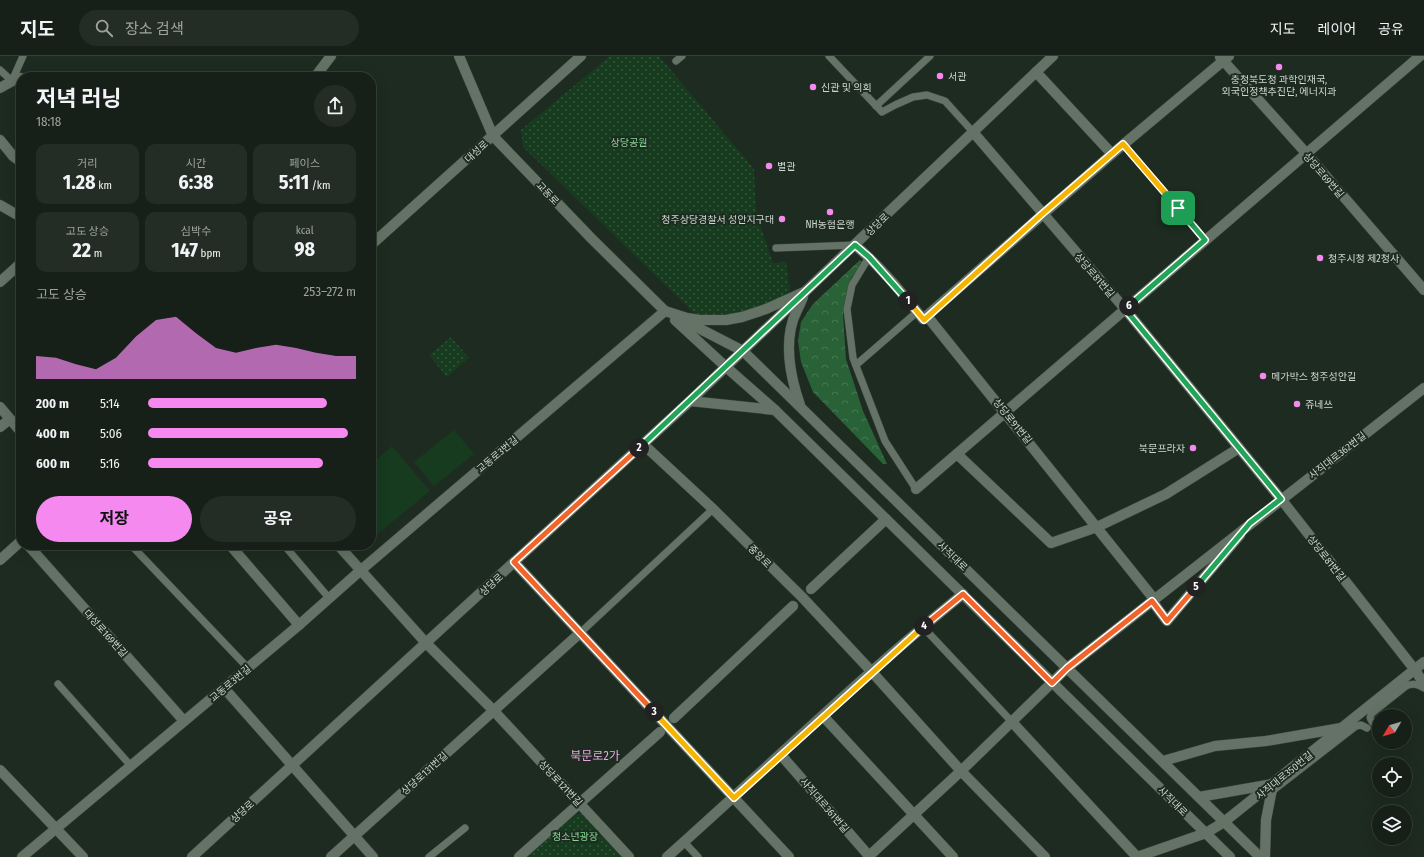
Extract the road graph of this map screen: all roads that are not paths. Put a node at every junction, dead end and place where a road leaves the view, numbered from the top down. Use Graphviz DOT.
graph roads {
  1 [pos="23,56"];
  2 [pos="331,56"];
  3 [pos="459,56"];
  4 [pos="581,56"];
  5 [pos="829,56"];
  6 [pos="929,56"];
  7 [pos="1052,56"];
  8 [pos="1420,56"];
  9 [pos="1224,57"];
  10 [pos="0,70"];
  11 [pos="19,72"];
  12 [pos="319,72"];
  13 [pos="1036,72"];
  14 [pos="16,78"];
  15 [pos="16,80"];
  16 [pos="0,88"];
  17 [pos="876,106"];
  18 [pos="973,132"];
  19 [pos="493,136"];
  20 [pos="0,140"];
  21 [pos="1123,144"];
  22 [pos="1306,153"];
  23 [pos="1112,154"];
  24 [pos="16,158"];
  25 [pos="0,205"];
  26 [pos="16,214"];
  27 [pos="1042,214"];
  28 [pos="1205,240"];
  29 [pos="376,241"];
  30 [pos="855,245"];
  31 [pos="776,248"];
  32 [pos="869,257"];
  33 [pos="16,268"];
  34 [pos="0,282"];
  35 [pos="1424,290"];
  36 [pos="806,291"];
  37 [pos="1125,309"];
  38 [pos="665,311"];
  39 [pos="917,312"];
  40 [pos="927,316"];
  41 [pos="743,351"];
  42 [pos="856,365"];
  43 [pos="726,367"];
  44 [pos="1424,388"];
  45 [pos="690,402"];
  46 [pos="0,407"];
  47 [pos="801,407"];
  48 [pos="775,410"];
  49 [pos="1006,412"];
  50 [pos="10,419"];
  51 [pos="16,426"];
  52 [pos="0,427"];
  53 [pos="643,444"];
  54 [pos="1238,448"];
  55 [pos="957,454"];
  56 [pos="916,490"];
  57 [pos="1281,499"];
  58 [pos="713,509"];
  59 [pos="886,519"];
  60 [pos="1250,523"];
  61 [pos="1097,527"];
  62 [pos="16,546"];
  63 [pos="32,550"];
  64 [pos="136,550"];
  65 [pos="234,550"];
  66 [pos="288,550"];
  67 [pos="343,550"];
  68 [pos="0,560"];
  69 [pos="514,562"];
  70 [pos="361,570"];
  71 [pos="811,589"];
  72 [pos="963,594"];
  73 [pos="329,598"];
  74 [pos="1153,600"];
  75 [pos="793,606"];
  76 [pos="299,625"];
  77 [pos="923,627"];
  78 [pos="580,633"];
  79 [pos="426,643"];
  80 [pos="1424,662"];
  81 [pos="248,668"];
  82 [pos="1067,668"];
  83 [pos="1415,670"];
  84 [pos="872,672"];
  85 [pos="1052,683"];
  86 [pos="58,684"];
  87 [pos="1424,684"];
  88 [pos="224,688"];
  89 [pos="1424,688"];
  90 [pos="493,710"];
  91 [pos="823,716"];
  92 [pos="674,718"];
  93 [pos="184,721"];
  94 [pos="1012,722"];
  95 [pos="1343,727"];
  96 [pos="660,732"];
  97 [pos="780,755"];
  98 [pos="1163,761"];
  99 [pos="293,765"];
  100 [pos="131,766"];
  101 [pos="0,770"];
  102 [pos="961,771"];
  103 [pos="1272,788"];
  104 [pos="1199,797"];
  105 [pos="734,798"];
  106 [pos="580,804"];
  107 [pos="914,814"];
  108 [pos="1224,822"];
  109 [pos="56,828"];
  110 [pos="465,828"];
  111 [pos="1206,833"];
  112 [pos="355,835"];
  113 [pos="684,842"];
  114 [pos="22,857"];
  115 [pos="84,857"];
  116 [pos="192,857"];
  117 [pos="331,857"];
  118 [pos="373,857"];
  119 [pos="429,857"];
  120 [pos="519,857"];
  121 [pos="629,857"];
  122 [pos="667,857"];
  123 [pos="698,857"];
  124 [pos="789,857"];
  125 [pos="869,857"];
  126 [pos="953,857"];
  127 [pos="1045,857"];
  128 [pos="1137,857"];
  129 [pos="1230,857"];
  130 [pos="1260,857"];
  131 [pos="1264,857"];
  1 -- 11 [label="lane"];
  2 -- 12 [label="street"];
  3 -- 19 [label="street, 교동로"];
  4 -- 19 [label="street, 대성로"];
  5 -- 17 [label="lane"];
  6 -- 17 [label="lane"];
  7 -- 13 [label="street, 상당로"];
  8 -- 22 [label="street"];
  9 -- 21 [label="street, 상당로69번길"];
  9 -- 22 [label="street, 상당로69번길"];
  10 -- 14 [label="lane"];
  13 -- 18 [label="street, 상당로"];
  13 -- 23 [label="street"];
  15 -- 16 [label="street"];
  17 -- 18 [label="lane"];
  18 -- 27 [label="street, 상당로81번길"];
  18 -- 30 [label="street, 상당로"];
  19 -- 29 [label="street, 대성로"];
  19 -- 38 [label="street, 교동로"];
  20 -- 24 [label="street"];
  21 -- 23 [label="street"];
  21 -- 28 [label="lane"];
  22 -- 28 [label="street"];
  22 -- 35 [label="street, 상당로69번길"];
  23 -- 27 [label="street"];
  25 -- 26 [label="street"];
  27 -- 37 [label="street, 상당로81번길"];
  27 -- 40 [label="street"];
  28 -- 37 [label="street"];
  30 -- 31 [label="lane"];
  30 -- 32 [label="street, 상당로91번길"];
  30 -- 36 [label="street, 상당로"];
  32 -- 39 [label="street, 상당로91번길"];
  32 -- 42 [label="lane"];
  33 -- 34 [label="street"];
  36 -- 38 [label="street"];
  36 -- 41 [label="street, 상당로"];
  36 -- 47 [label="street"];
  37 -- 49 [label="street"];
  37 -- 54 [label="street, 상당로81번길"];
  38 -- 41 [label="street, 교동로"];
  38 -- 43 [label="street, 교동로"];
  38 -- 70 [label="street, 교동로3번길"];
  39 -- 40 [label="street, 상당로91번길"];
  39 -- 42 [label="lane"];
  40 -- 49 [label="street, 상당로91번길"];
  41 -- 43 [label="street, 상당로"];
  41 -- 47 [label="street, 사직대로"];
  42 -- 56 [label="lane"];
  43 -- 45 [label="street, 상당로"];
  43 -- 48 [label="street, 사직대로"];
  44 -- 57 [label="street, 사직대로362번길"];
  45 -- 48 [label="street"];
  45 -- 53 [label="street, 상당로"];
  46 -- 50 [label="street"];
  47 -- 82 [label="street, 사직대로"];
  48 -- 59 [label="street, 사직대로"];
  49 -- 55 [label="street"];
  49 -- 61 [label="street, 상당로91번길"];
  50 -- 51 [label="street"];
  50 -- 52 [label="street"];
  53 -- 58 [label="street, 중앙로"];
  53 -- 69 [label="street, 상당로"];
  54 -- 57 [label="street, 상당로81번길"];
  54 -- 61 [label="street"];
  55 -- 56 [label="street"];
  55 -- 61 [label="street"];
  57 -- 60 [label="street, 사직대로362번길"];
  57 -- 83 [label="street, 상당로81번길"];
  58 -- 78 [label="lane"];
  58 -- 84 [label="street, 중앙로"];
  59 -- 71 [label="street"];
  59 -- 72 [label="street, 사직대로"];
  60 -- 74 [label="street, 사직대로362번길"];
  60 -- 74 [label="street, 사직대로362번길"];
  61 -- 74 [label="street, 상당로91번길"];
  62 -- 68 [label="street"];
  63 -- 93 [label="street, 대성로169번길"];
  64 -- 81 [label="lane"];
  65 -- 76 [label="street"];
  66 -- 73 [label="lane"];
  67 -- 70 [label="street, 상당로121번길"];
  69 -- 78 [label="street"];
  69 -- 79 [label="street, 상당로"];
  70 -- 73 [label="street, 교동로3번길"];
  70 -- 79 [label="street, 상당로121번길"];
  72 -- 77 [label="street"];
  72 -- 85 [label="street, 사직대로"];
  73 -- 76 [label="street, 교동로3번길"];
  74 -- 82 [label="street, 사직대로362번길"];
  75 -- 92 [label="street"];
  76 -- 81 [label="street, 교동로3번길"];
  77 -- 84 [label="street"];
  77 -- 94 [label="lane"];
  78 -- 90 [label="street"];
  78 -- 105 [label="street"];
  79 -- 90 [label="street, 상당로121번길"];
  79 -- 99 [label="street, 상당로"];
  80 -- 83 [label="street, 사직대로350번길"];
  81 -- 88 [label="street, 교동로3번길"];
  82 -- 85 [label="street, 사직대로361번길"];
  82 -- 98 [label="street, 사직대로"];
  83 -- 87 [label="street, 상당로81번길"];
  83 -- 95 [label="street, 사직대로350번길"];
  84 -- 91 [label="street"];
  84 -- 102 [label="street"];
  85 -- 94 [label="street, 사직대로361번길"];
  85 -- 111 [label="street, 사직대로"];
  86 -- 100 [label="lane"];
  88 -- 93 [label="street, 교동로3번길"];
  88 -- 99 [label="street"];
  89 -- 103 [label="lane"];
  90 -- 106 [label="street, 상당로121번길"];
  90 -- 112 [label="street, 상당로131번길"];
  91 -- 97 [label="street"];
  91 -- 107 [label="street"];
  93 -- 100 [label="street, 교동로3번길"];
  94 -- 102 [label="street, 사직대로361번길"];
  94 -- 128 [label="street"];
  95 -- 98 [label="street, 사직대로350번길"];
  95 -- 103 [label="street, 사직대로350번길"];
  96 -- 106 [label="street"];
  97 -- 105 [label="street"];
  97 -- 125 [label="street, 사직대로361번길"];
  98 -- 104 [label="street, 사직대로"];
  99 -- 112 [label="street"];
  99 -- 116 [label="street, 상당로"];
  100 -- 109 [label="street, 교동로3번길"];
  101 -- 109 [label="street"];
  102 -- 107 [label="street, 사직대로361번길"];
  102 -- 127 [label="street"];
  103 -- 104 [label="street"];
  103 -- 108 [label="street, 사직대로350번길"];
  103 -- 131 [label="street"];
  104 -- 108 [label="street, 사직대로"];
  105 -- 113 [label="street"];
  105 -- 124 [label="street"];
  106 -- 120 [label="street"];
  106 -- 121 [label="street, 상당로121번길"];
  107 -- 125 [label="street, 사직대로361번길"];
  107 -- 126 [label="street"];
  108 -- 111 [label="street, 사직대로350번길"];
  108 -- 130 [label="street, 사직대로"];
  109 -- 114 [label="street, 교동로3번길"];
  109 -- 115 [label="street"];
  110 -- 119 [label="lane"];
  111 -- 128 [label="street, 사직대로350번길"];
  111 -- 129 [label="street, 사직대로"];
  112 -- 117 [label="street, 상당로131번길"];
  112 -- 118 [label="street"];
  113 -- 122 [label="street"];
  113 -- 123 [label="lane"];
}
